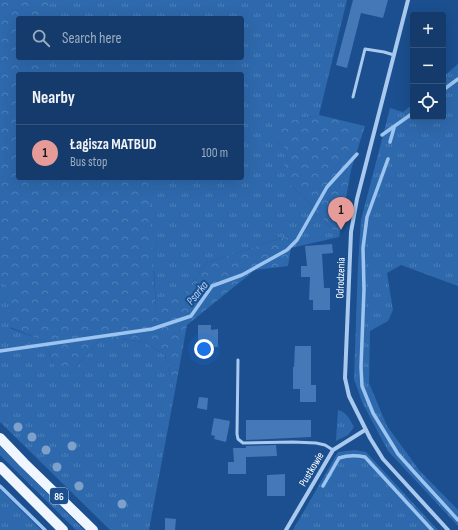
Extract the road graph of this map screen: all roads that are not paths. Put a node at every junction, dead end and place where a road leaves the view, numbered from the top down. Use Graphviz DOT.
graph roads {
  1 [pos="408,0"];
  2 [pos="394,55"];
  3 [pos="353,97"];
  4 [pos="238,360"];
  5 [pos="365,430"];
  6 [pos="0,438"];
  7 [pos="333,450"];
  8 [pos="0,467"];
  9 [pos="63,530"];
  10 [pos="94,530"];
  11 [pos="286,530"];
  12 [pos="448,530"];
  1 -- 2 [label="street, Odrodzenia"];
  2 -- 3 [label="lane"];
  2 -- 5 [label="street, Odrodzenia"];
  4 -- 7 [label="lane"];
  5 -- 7 [label="street, Pustkowie"];
  5 -- 12 [label="street, Odrodzenia"];
  6 -- 10 [label="main road, 86"];
  7 -- 11 [label="street, Pustkowie"];
  8 -- 9 [label="main road, 86"];
}
